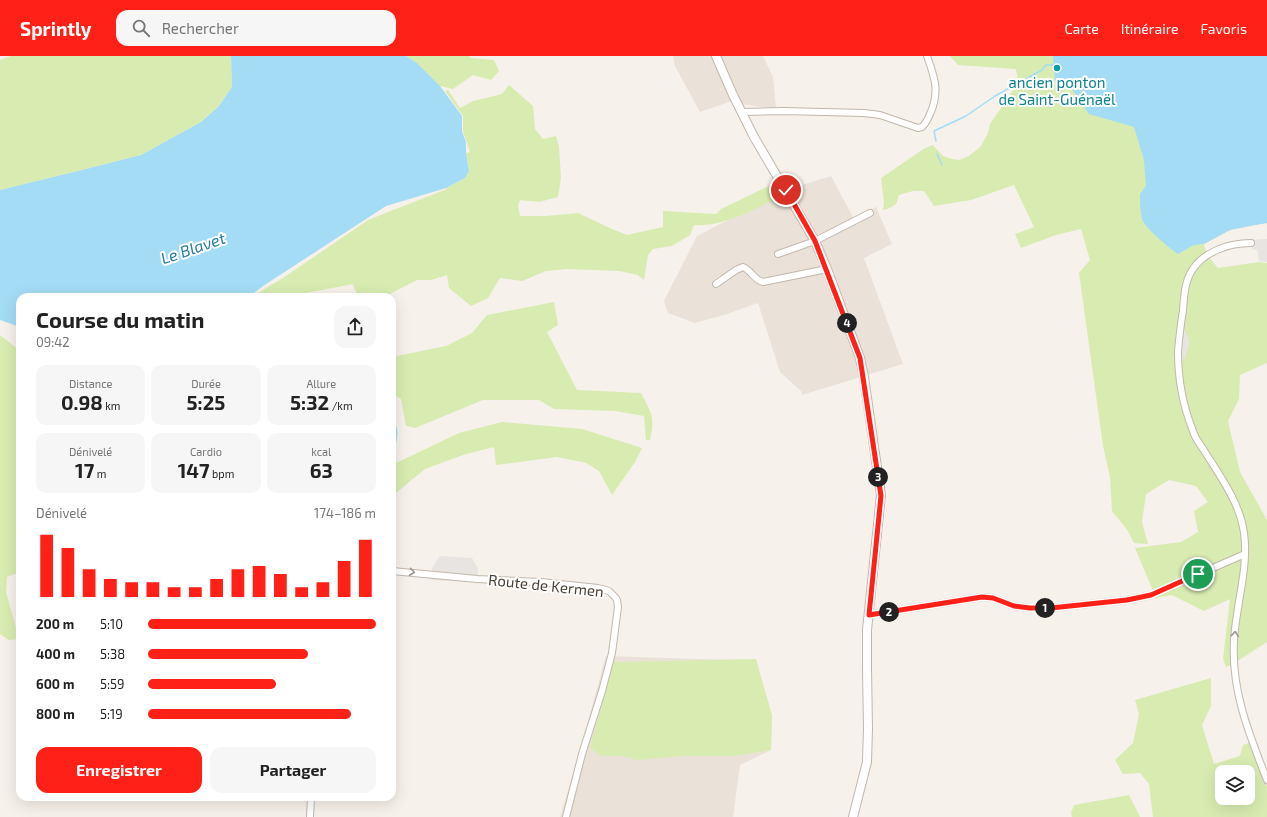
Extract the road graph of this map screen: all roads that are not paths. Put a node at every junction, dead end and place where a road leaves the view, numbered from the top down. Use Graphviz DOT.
graph roads {
  1 [pos="716,56"];
  2 [pos="927,56"];
  3 [pos="741,112"];
  4 [pos="870,213"];
  5 [pos="815,241"];
  6 [pos="1251,244"];
  7 [pos="778,254"];
  8 [pos="827,269"];
  9 [pos="716,284"];
  10 [pos="1245,554"];
  11 [pos="396,570"];
  12 [pos="869,615"];
  13 [pos="1267,780"];
  14 [pos="311,801"];
  15 [pos="310,817"];
  16 [pos="566,817"];
  17 [pos="853,817"];
  1 -- 3 [label="street"];
  2 -- 3 [label="street"];
  3 -- 5 [label="street"];
  4 -- 5 [label="street"];
  5 -- 7 [label="street"];
  5 -- 8 [label="street"];
  6 -- 10 [label="street"];
  8 -- 9 [label="street"];
  8 -- 12 [label="street"];
  10 -- 12 [label="street"];
  13 -- 10 [label="street, one-way"];
  11 -- 16 [label="street, Route de Kermen, one-way"];
  12 -- 17 [label="street"];
  14 -- 15 [label="street"];
}
